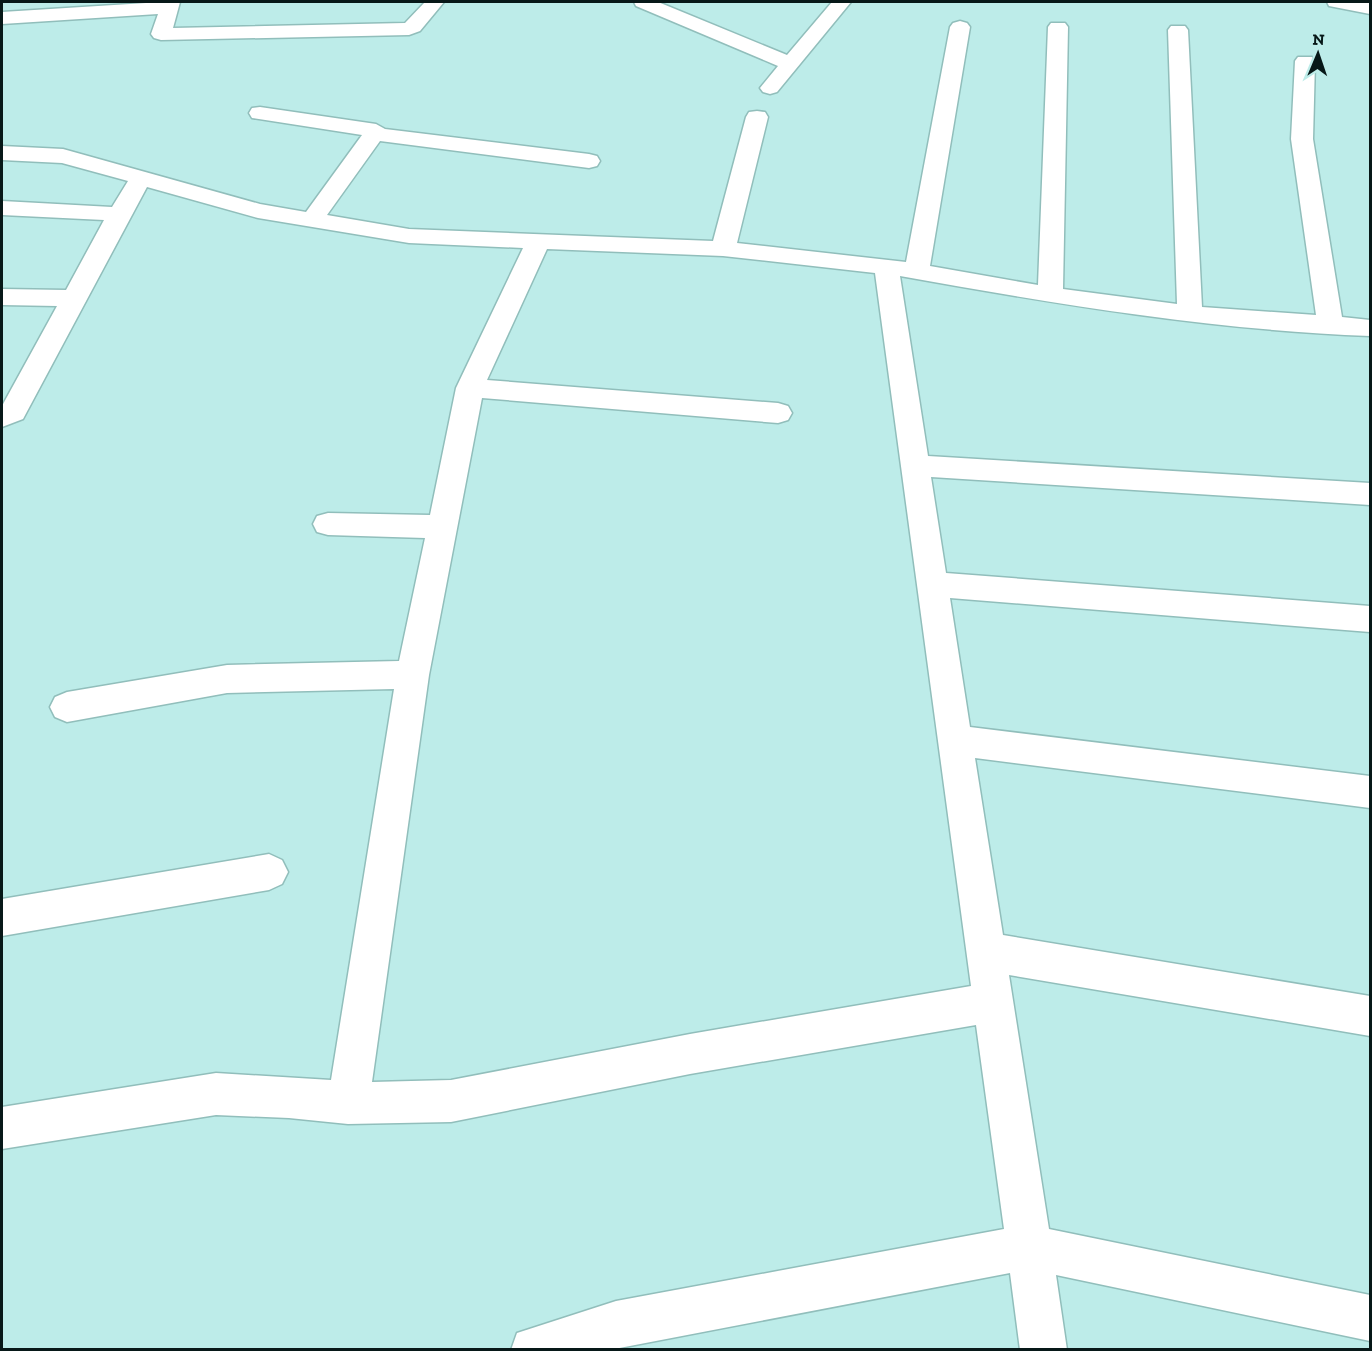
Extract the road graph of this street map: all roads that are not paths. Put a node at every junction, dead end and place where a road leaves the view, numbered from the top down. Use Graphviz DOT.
graph roads {
  1 [pos="435,2"];
  2 [pos="643,2"];
  3 [pos="838,2"];
  4 [pos="1335,2"];
  5 [pos="170,4"];
  6 [pos="1371,8"];
  7 [pos="2,18"];
  8 [pos="960,27"];
  9 [pos="1058,27"];
  10 [pos="1178,30"];
  11 [pos="1305,61"];
  12 [pos="790,64"];
  13 [pos="770,88"];
  14 [pos="260,113"];
  15 [pos="757,117"];
  16 [pos="375,134"];
  17 [pos="2,153"];
  18 [pos="589,161"];
  19 [pos="142,177"];
  20 [pos="2,208"];
  21 [pos="119,214"];
  22 [pos="312,220"];
  23 [pos="538,242"];
  24 [pos="723,249"];
  25 [pos="902,269"];
  26 [pos="1050,295"];
  27 [pos="2,297"];
  28 [pos="75,298"];
  29 [pos="1190,314"];
  30 [pos="1330,324"];
  31 [pos="1371,328"];
  32 [pos="470,388"];
  33 [pos="778,413"];
  34 [pos="2,417"];
  35 [pos="916,466"];
  36 [pos="1371,494"];
  37 [pos="328,524"];
  38 [pos="442,527"];
  39 [pos="933,584"];
  40 [pos="1371,620"];
  41 [pos="413,675"];
  42 [pos="67,707"];
  43 [pos="956,740"];
  44 [pos="1371,792"];
  45 [pos="269,872"];
  46 [pos="2,918"];
  47 [pos="987,952"];
  48 [pos="994,1002"];
  49 [pos="1371,1016"];
  50 [pos="348,1103"];
  51 [pos="2,1128"];
  52 [pos="1029,1247"];
  53 [pos="1371,1318"];
  54 [pos="534,1350"];
  55 [pos="1044,1350"];
  1 -- 5 [label="street"];
  2 -- 12 [label="street"];
  3 -- 12 [label="street"];
  4 -- 6 [label="street"];
  5 -- 7 [label="street"];
  8 -- 25 [label="street"];
  9 -- 26 [label="street"];
  10 -- 29 [label="street"];
  11 -- 30 [label="street"];
  12 -- 13 [label="street"];
  14 -- 16 [label="street"];
  15 -- 24 [label="street"];
  16 -- 18 [label="street"];
  16 -- 22 [label="street"];
  17 -- 19 [label="street"];
  19 -- 21 [label="street"];
  19 -- 22 [label="street"];
  20 -- 21 [label="street"];
  21 -- 28 [label="street"];
  22 -- 23 [label="street"];
  23 -- 24 [label="street"];
  23 -- 32 [label="street"];
  24 -- 25 [label="street"];
  25 -- 26 [label="street"];
  25 -- 35 [label="street"];
  26 -- 29 [label="street"];
  27 -- 28 [label="street"];
  28 -- 34 [label="street"];
  29 -- 30 [label="street"];
  30 -- 31 [label="street"];
  32 -- 33 [label="street"];
  32 -- 38 [label="street"];
  35 -- 36 [label="street"];
  35 -- 39 [label="street"];
  37 -- 38 [label="street"];
  38 -- 41 [label="street"];
  39 -- 40 [label="street"];
  39 -- 43 [label="street"];
  41 -- 42 [label="street"];
  41 -- 50 [label="street"];
  43 -- 44 [label="street"];
  43 -- 47 [label="street"];
  45 -- 46 [label="street"];
  47 -- 48 [label="street"];
  47 -- 49 [label="street"];
  48 -- 50 [label="street"];
  48 -- 52 [label="street"];
  50 -- 51 [label="street"];
  52 -- 53 [label="street"];
  52 -- 54 [label="street"];
  52 -- 55 [label="street"];
}
